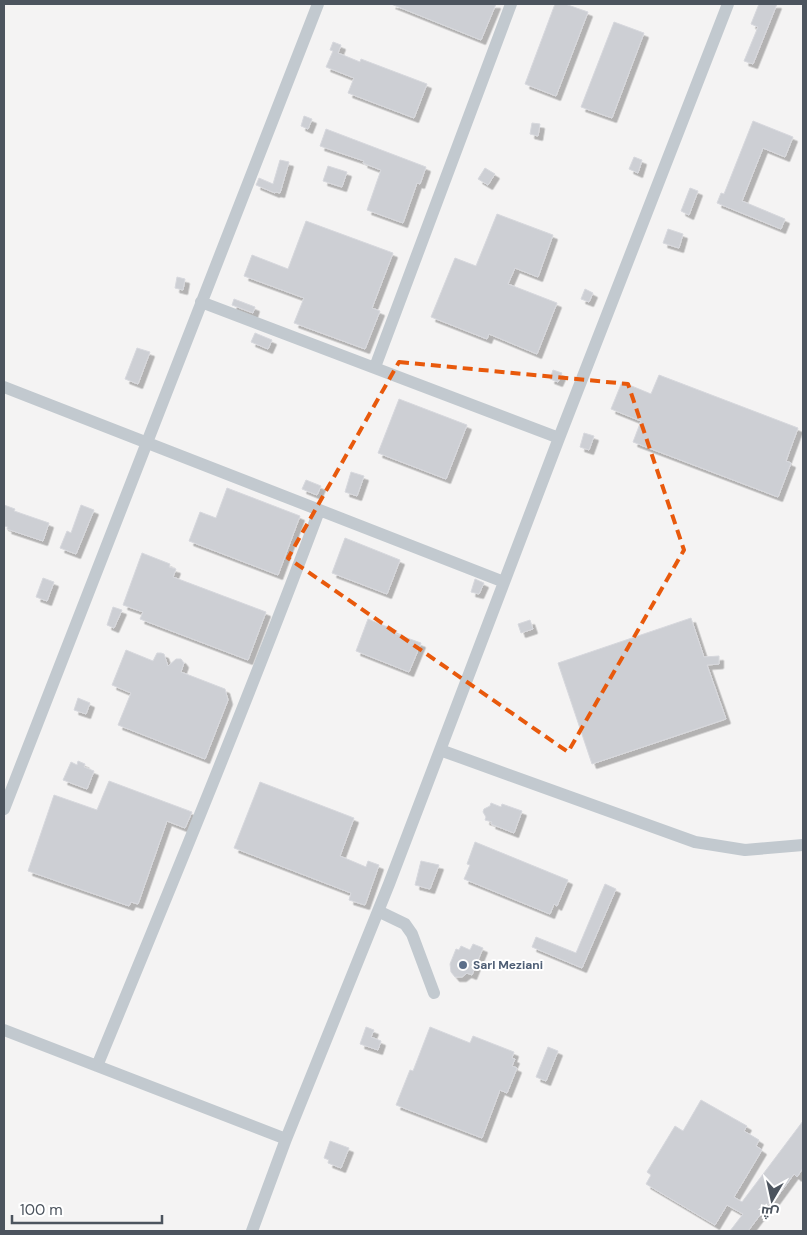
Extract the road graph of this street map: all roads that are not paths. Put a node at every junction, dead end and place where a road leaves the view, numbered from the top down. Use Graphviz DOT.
graph roads {
  1 [pos="318,4"];
  2 [pos="512,4"];
  3 [pos="728,4"];
  4 [pos="201,302"];
  5 [pos="375,368"];
  6 [pos="4,387"];
  7 [pos="558,438"];
  8 [pos="146,443"];
  9 [pos="320,511"];
  10 [pos="504,582"];
  11 [pos="440,750"];
  12 [pos="4,809"];
  13 [pos="803,845"];
  14 [pos="378,911"];
  15 [pos="434,993"];
  16 [pos="4,1030"];
  17 [pos="97,1066"];
  18 [pos="286,1139"];
  19 [pos="252,1231"];
  1 -- 4 [label="street"];
  2 -- 5 [label="street"];
  3 -- 7 [label="street"];
  4 -- 5 [label="street"];
  4 -- 8 [label="street"];
  5 -- 7 [label="street"];
  6 -- 8 [label="street"];
  7 -- 10 [label="street"];
  8 -- 9 [label="street"];
  8 -- 12 [label="street"];
  9 -- 10 [label="street"];
  9 -- 17 [label="street"];
  10 -- 11 [label="street"];
  11 -- 13 [label="street"];
  11 -- 14 [label="street"];
  14 -- 15 [label="street"];
  14 -- 18 [label="street"];
  16 -- 17 [label="street"];
  17 -- 18 [label="street"];
  18 -- 19 [label="street"];
}
